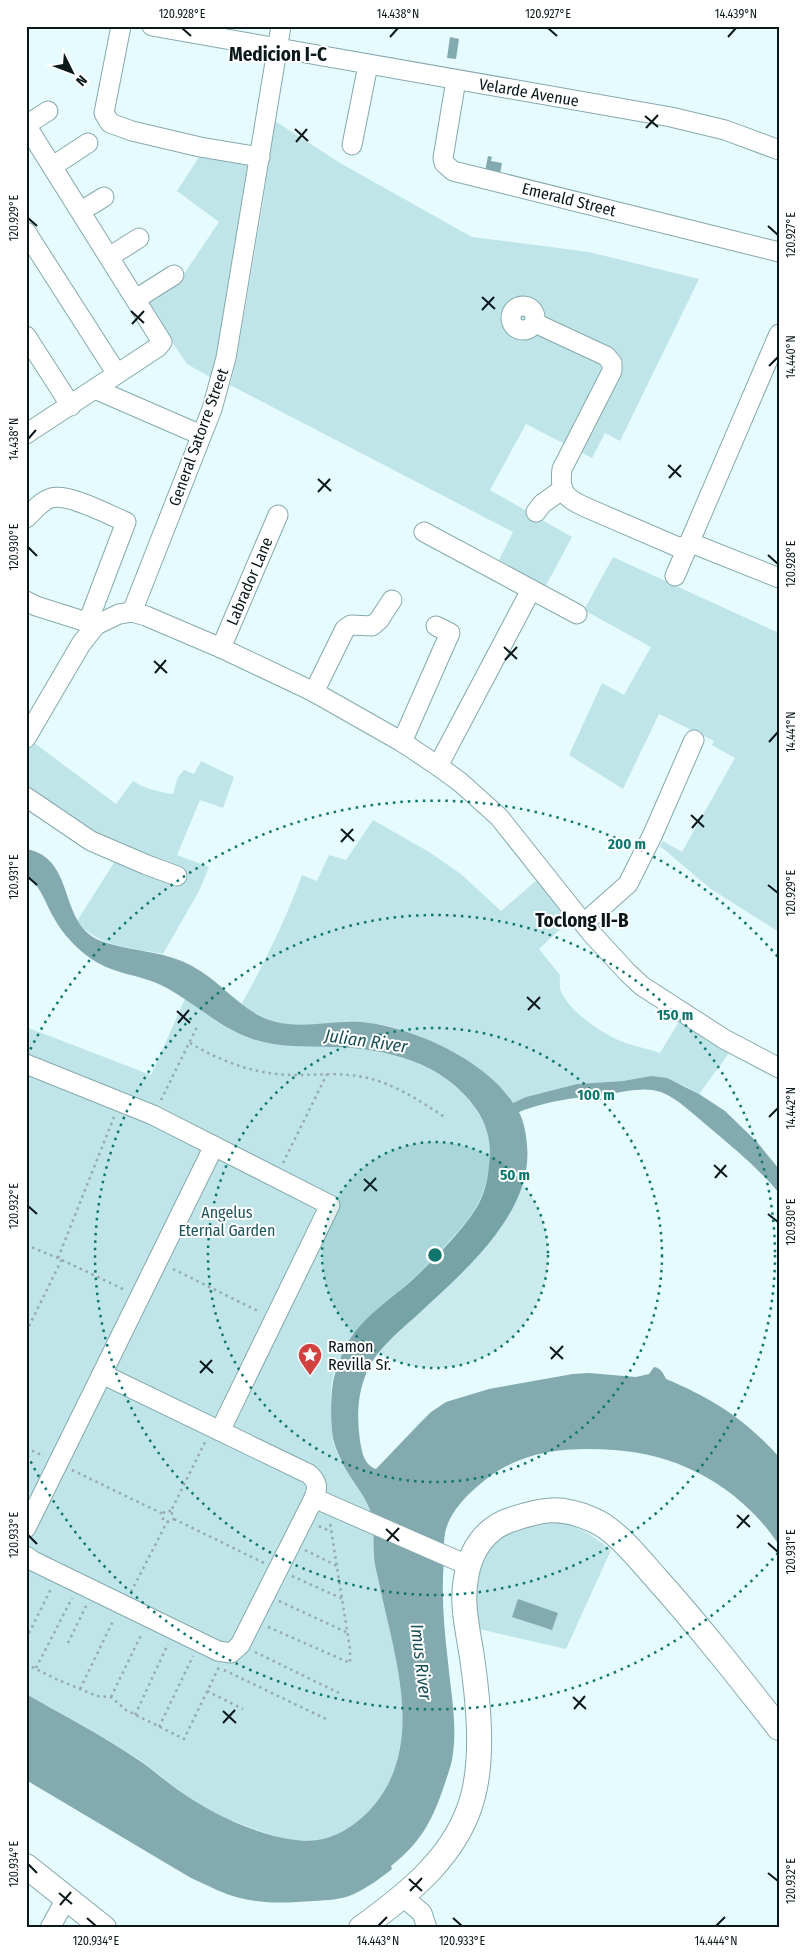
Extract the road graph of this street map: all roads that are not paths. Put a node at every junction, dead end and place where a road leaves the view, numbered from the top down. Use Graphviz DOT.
graph roads {
  1 [pos="121,26"];
  2 [pos="152,26"];
  3 [pos="281,26"];
  4 [pos="276,47"];
  5 [pos="368,65"];
  6 [pos="456,80"];
  7 [pos="48,111"];
  8 [pos="26,125"];
  9 [pos="88,144"];
  10 [pos="352,145"];
  11 [pos="779,150"];
  12 [pos="260,157"];
  13 [pos="53,166"];
  14 [pos="104,197"];
  15 [pos="81,211"];
  16 [pos="26,232"];
  17 [pos="139,238"];
  18 [pos="779,252"];
  19 [pos="109,257"];
  20 [pos="174,275"];
  21 [pos="136,299"];
  22 [pos="535,323"];
  23 [pos="779,334"];
  24 [pos="26,336"];
  25 [pos="117,374"];
  26 [pos="95,390"];
  27 [pos="71,406"];
  28 [pos="26,434"];
  29 [pos="201,435"];
  30 [pos="563,489"];
  31 [pos="536,512"];
  32 [pos="278,515"];
  33 [pos="26,518"];
  34 [pos="424,532"];
  35 [pos="687,547"];
  36 [pos="675,576"];
  37 [pos="779,578"];
  38 [pos="531,590"];
  39 [pos="392,600"];
  40 [pos="26,601"];
  41 [pos="132,612"];
  42 [pos="577,614"];
  43 [pos="92,624"];
  44 [pos="436,626"];
  45 [pos="221,648"];
  46 [pos="314,692"];
  47 [pos="26,738"];
  48 [pos="694,740"];
  49 [pos="402,742"];
  50 [pos="438,766"];
  51 [pos="26,797"];
  52 [pos="177,876"];
  53 [pos="584,923"];
  54 [pos="26,1064"];
  55 [pos="779,1068"];
  56 [pos="214,1146"];
  57 [pos="102,1374"];
  58 [pos="216,1429"];
  59 [pos="321,1502"];
  60 [pos="26,1528"];
  61 [pos="26,1556"];
  62 [pos="458,1561"];
  63 [pos="779,1728"];
  64 [pos="26,1866"];
  65 [pos="403,1897"];
  66 [pos="67,1898"];
  67 [pos="50,1928"];
  68 [pos="104,1928"];
  69 [pos="361,1928"];
  70 [pos="427,1928"];
  1 -- 12 [label="street"];
  2 -- 4 [label="street, Velarde Avenue"];
  3 -- 4 [label="street, General Satorre Street"];
  4 -- 5 [label="street, Velarde Avenue"];
  4 -- 12 [label="street, General Satorre Street"];
  5 -- 6 [label="street, Velarde Avenue"];
  5 -- 10 [label="street"];
  6 -- 11 [label="street, Velarde Avenue"];
  6 -- 18 [label="street, Emerald Street"];
  7 -- 8 [label="street"];
  8 -- 13 [label="street"];
  9 -- 13 [label="street"];
  12 -- 29 [label="street, General Satorre Street"];
  13 -- 15 [label="street"];
  14 -- 15 [label="street"];
  15 -- 19 [label="street"];
  16 -- 25 [label="street"];
  17 -- 19 [label="street"];
  19 -- 21 [label="street"];
  20 -- 21 [label="street"];
  21 -- 25 [label="street"];
  22 -- 30 [label="street"];
  23 -- 35 [label="street"];
  24 -- 27 [label="street"];
  25 -- 26 [label="street"];
  26 -- 27 [label="street"];
  26 -- 29 [label="street"];
  27 -- 28 [label="street"];
  29 -- 41 [label="street, General Satorre Street"];
  30 -- 31 [label="street"];
  30 -- 35 [label="street"];
  32 -- 45 [label="street, Labrador Lane"];
  33 -- 43 [label="street"];
  34 -- 38 [label="street"];
  35 -- 36 [label="street"];
  35 -- 37 [label="street"];
  38 -- 42 [label="street"];
  38 -- 50 [label="street"];
  39 -- 46 [label="street"];
  40 -- 43 [label="street"];
  41 -- 43 [label="street"];
  41 -- 45 [label="street"];
  43 -- 47 [label="street"];
  44 -- 49 [label="street"];
  45 -- 46 [label="street"];
  46 -- 49 [label="street"];
  48 -- 53 [label="street"];
  49 -- 50 [label="street"];
  50 -- 53 [label="street"];
  51 -- 52 [label="street"];
  53 -- 55 [label="street"];
  54 -- 56 [label="street"];
  56 -- 57 [label="street"];
  56 -- 58 [label="street"];
  57 -- 58 [label="street"];
  57 -- 60 [label="street"];
  58 -- 59 [label="street"];
  59 -- 61 [label="street"];
  59 -- 62 [label="street"];
  63 -- 65 [label="main road"];
  64 -- 66 [label="main road"];
  65 -- 69 [label="main road"];
  65 -- 70 [label="street"];
  66 -- 67 [label="street"];
  66 -- 68 [label="main road"];
}
